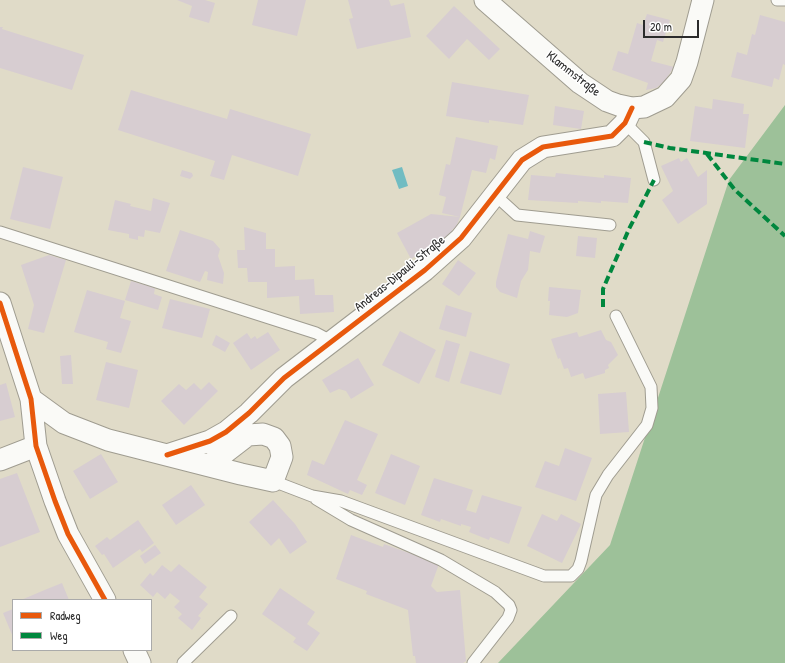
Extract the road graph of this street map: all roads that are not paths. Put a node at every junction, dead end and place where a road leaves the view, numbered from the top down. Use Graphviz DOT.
graph roads {
  1 [pos="485,0"];
  2 [pos="703,0"];
  3 [pos="777,0"];
  4 [pos="785,0"];
  5 [pos="629,115"];
  6 [pos="654,180"];
  7 [pos="494,194"];
  8 [pos="610,225"];
  9 [pos="0,232"];
  10 [pos="0,303"];
  11 [pos="616,316"];
  12 [pos="331,341"];
  13 [pos="31,398"];
  14 [pos="36,446"];
  15 [pos="167,455"];
  16 [pos="0,460"];
  17 [pos="209,465"];
  18 [pos="274,481"];
  19 [pos="312,496"];
  20 [pos="104,599"];
  21 [pos="231,616"];
  22 [pos="134,651"];
  23 [pos="140,663"];
  24 [pos="183,663"];
  25 [pos="473,663"];
  1 -- 5 [label="street, Klammstraße"];
  2 -- 5 [label="street, Klammstraße"];
  3 -- 4 [label="lane"];
  5 -- 6 [label="lane"];
  5 -- 7 [label="street, Andreas-Dipauli-Straße"];
  7 -- 8 [label="lane"];
  7 -- 12 [label="street, Andreas-Dipauli-Straße"];
  9 -- 12 [label="lane"];
  10 -- 13 [label="street"];
  11 -- 19 [label="lane"];
  12 -- 15 [label="street, Andreas-Dipauli-Straße"];
  13 -- 14 [label="street"];
  13 -- 15 [label="street"];
  14 -- 16 [label="street"];
  14 -- 20 [label="street"];
  15 -- 17 [label="street"];
  17 -- 18 [label="street"];
  17 -- 18 [label="street"];
  18 -- 19 [label="lane"];
  19 -- 25 [label="lane"];
  21 -- 24 [label="lane"];
  22 -- 23 [label="street"];
}
